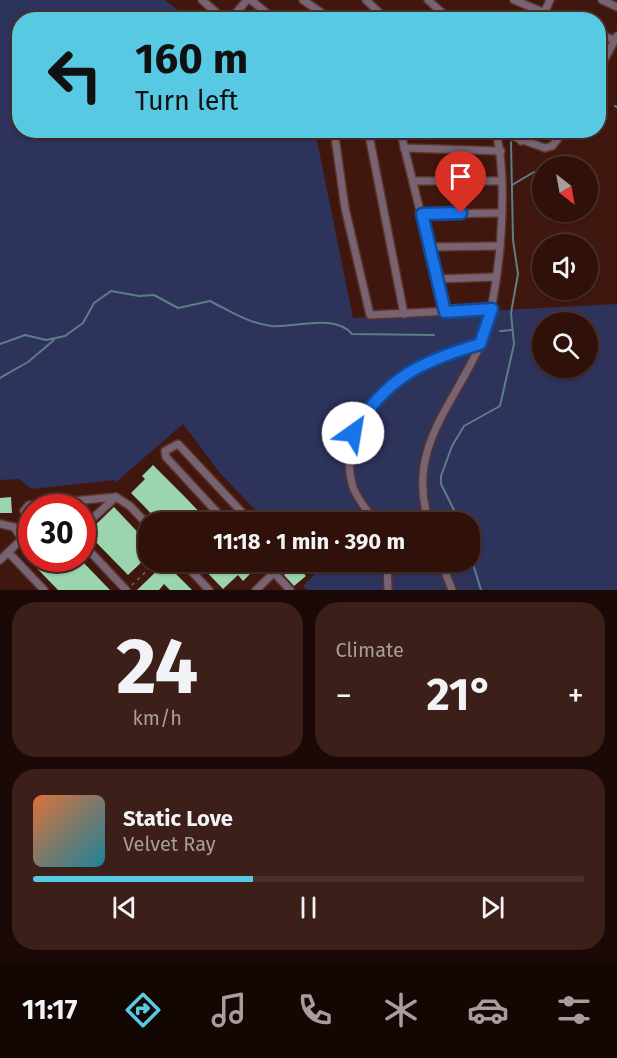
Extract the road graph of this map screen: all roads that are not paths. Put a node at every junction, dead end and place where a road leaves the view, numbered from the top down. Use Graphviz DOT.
graph roads {
  1 [pos="202,0"];
  2 [pos="249,0"];
  3 [pos="303,0"];
  4 [pos="366,0"];
  5 [pos="428,0"];
  6 [pos="514,0"];
  7 [pos="602,0"];
  8 [pos="617,7"];
  9 [pos="216,12"];
  10 [pos="238,12"];
  11 [pos="265,12"];
  12 [pos="320,12"];
  13 [pos="379,12"];
  14 [pos="442,12"];
  15 [pos="536,12"];
  16 [pos="616,38"];
  17 [pos="606,57"];
  18 [pos="335,138"];
  19 [pos="370,138"];
  20 [pos="402,138"];
  21 [pos="498,138"];
  22 [pos="514,138"];
  23 [pos="522,138"];
  24 [pos="558,138"];
  25 [pos="521,141"];
  26 [pos="404,148"];
  27 [pos="501,151"];
  28 [pos="413,181"];
  29 [pos="501,181"];
  30 [pos="500,213"];
  31 [pos="422,214"];
  32 [pos="500,246"];
  33 [pos="429,247"];
  34 [pos="496,277"];
  35 [pos="437,279"];
  36 [pos="492,309"];
  37 [pos="445,312"];
  38 [pos="404,314"];
  39 [pos="480,344"];
  40 [pos="116,497"];
  41 [pos="96,499"];
  42 [pos="217,512"];
  43 [pos="242,512"];
  44 [pos="369,512"];
  45 [pos="427,512"];
  46 [pos="138,514"];
  47 [pos="96,515"];
  48 [pos="0,524"];
  49 [pos="9,553"];
  50 [pos="96,558"];
  51 [pos="0,560"];
  52 [pos="192,572"];
  53 [pos="387,572"];
  54 [pos="445,572"];
  55 [pos="274,573"];
  56 [pos="44,590"];
  57 [pos="126,590"];
  58 [pos="209,590"];
  59 [pos="256,590"];
  60 [pos="290,590"];
  61 [pos="388,590"];
  62 [pos="452,590"];
  1 -- 9 [label="street"];
  2 -- 10 [label="street"];
  2 -- 11 [label="street"];
  3 -- 12 [label="street"];
  4 -- 13 [label="street"];
  5 -- 14 [label="street"];
  6 -- 15 [label="street"];
  7 -- 8 [label="street"];
  16 -- 17 [label="street"];
  18 -- 38 [label="street"];
  19 -- 38 [label="street"];
  20 -- 26 [label="street"];
  21 -- 27 [label="street"];
  22 -- 25 [label="street"];
  23 -- 25 [label="street"];
  24 -- 25 [label="street"];
  26 -- 27 [label="street"];
  26 -- 28 [label="street"];
  27 -- 29 [label="street"];
  28 -- 29 [label="street"];
  28 -- 31 [label="street"];
  29 -- 30 [label="street"];
  30 -- 31 [label="street"];
  30 -- 32 [label="street"];
  31 -- 33 [label="street"];
  32 -- 33 [label="street"];
  32 -- 34 [label="street"];
  33 -- 35 [label="street"];
  34 -- 35 [label="street"];
  34 -- 36 [label="street"];
  35 -- 37 [label="street"];
  36 -- 37 [label="street"];
  36 -- 39 [label="street"];
  37 -- 38 [label="street"];
  39 -- 44 [label="street"];
  39 -- 45 [label="street"];
  40 -- 41 [label="street"];
  40 -- 46 [label="street"];
  40 -- 47 [label="street"];
  42 -- 43 [label="street"];
  48 -- 49 [label="street"];
  49 -- 51 [label="street"];
  49 -- 56 [label="street"];
  50 -- 57 [label="street"];
  52 -- 58 [label="street"];
  53 -- 61 [label="street"];
  54 -- 62 [label="street"];
  55 -- 59 [label="street"];
  55 -- 60 [label="street"];
}
